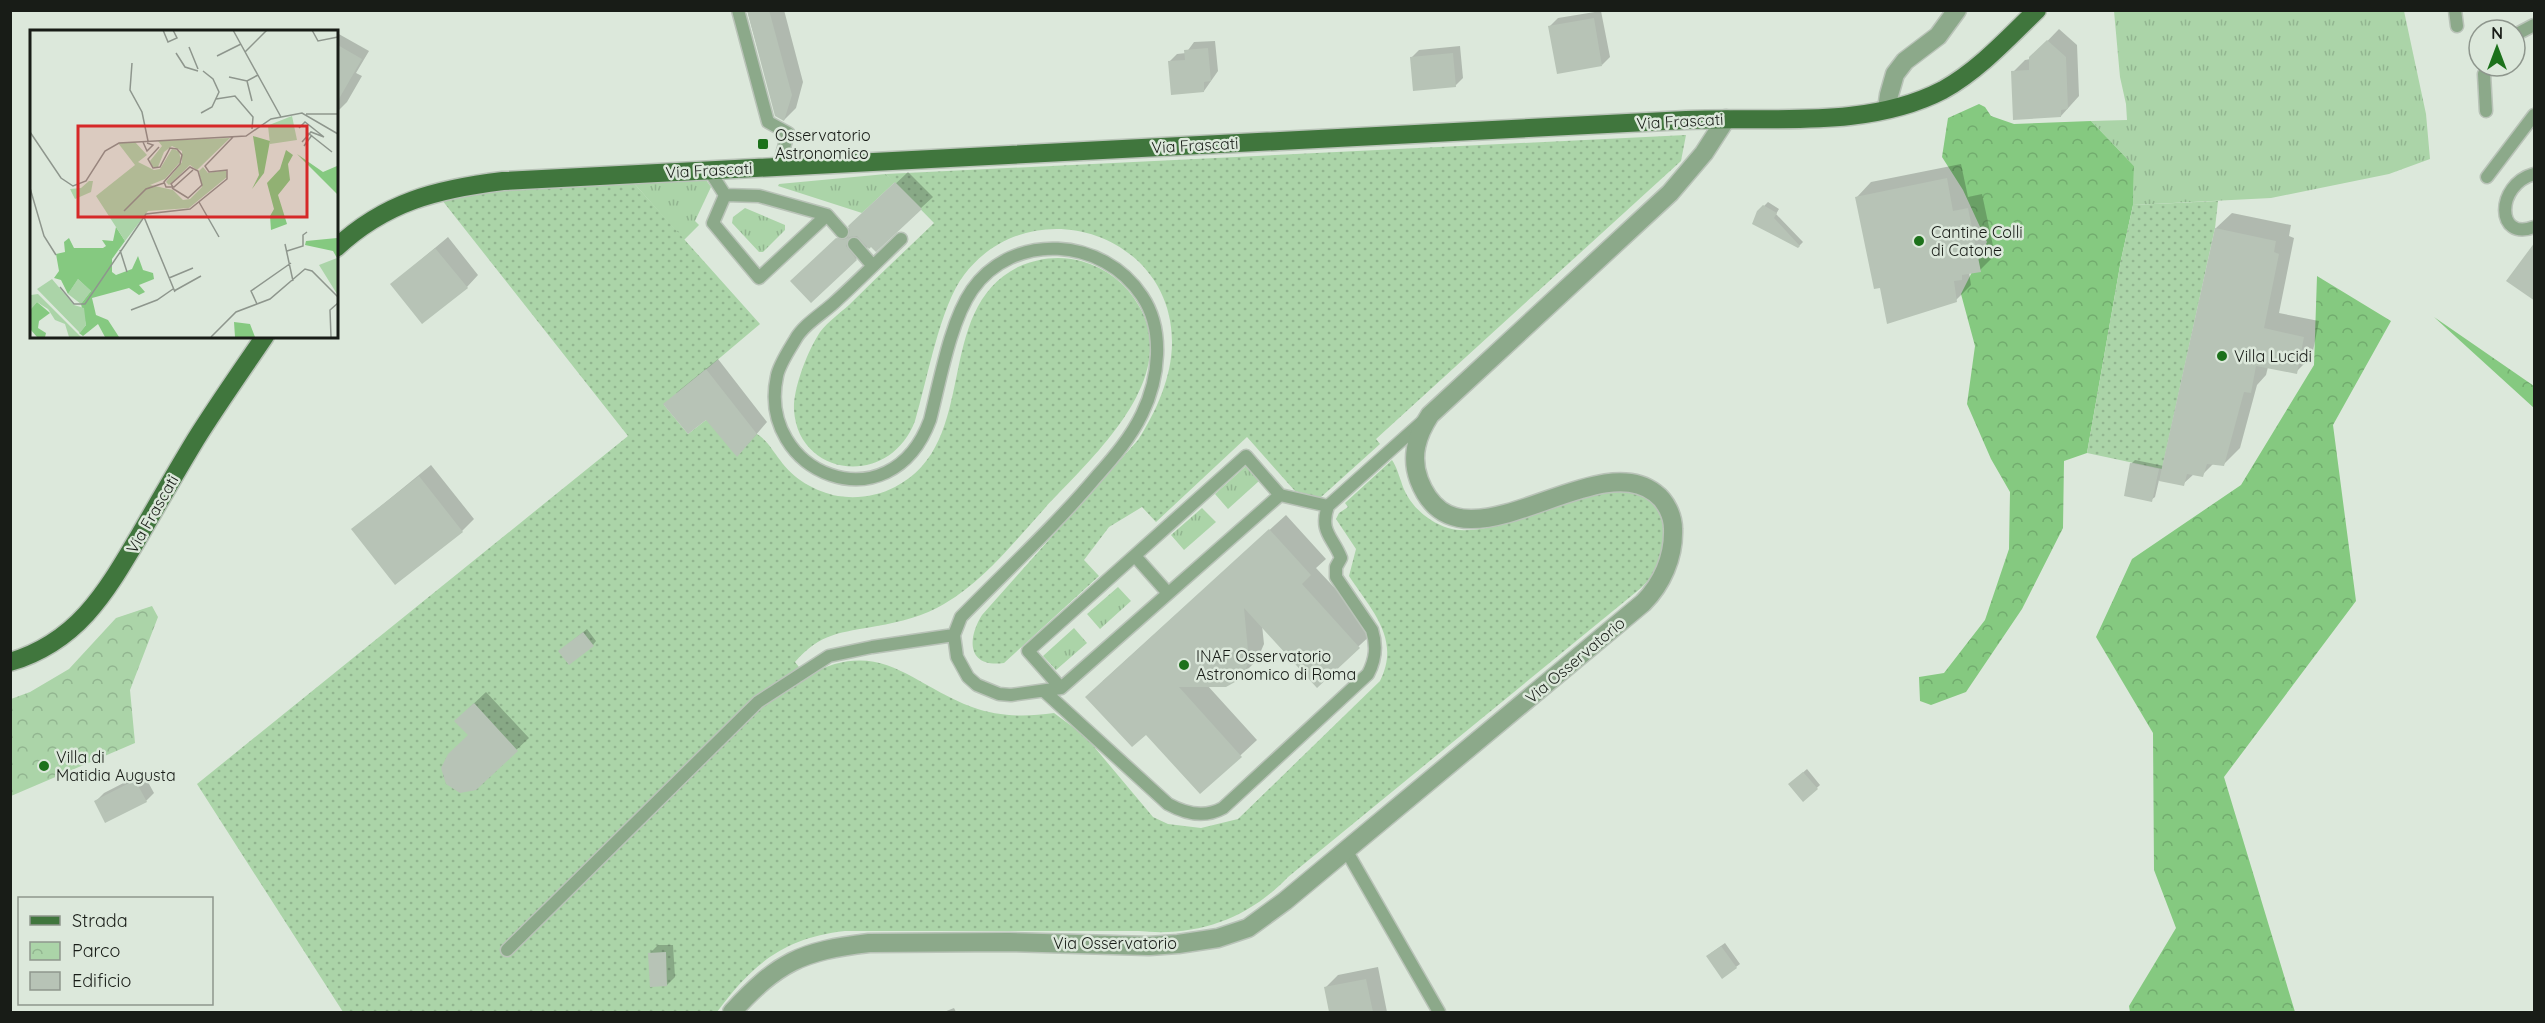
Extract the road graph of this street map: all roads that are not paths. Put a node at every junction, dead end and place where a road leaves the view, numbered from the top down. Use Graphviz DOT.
graph roads {
  1 [pos="738,10"];
  2 [pos="1957,10"];
  3 [pos="2037,10"];
  4 [pos="2455,10"];
  5 [pos="2457,26"];
  6 [pos="2484,78"];
  7 [pos="1887,109"];
  8 [pos="2486,111"];
  9 [pos="2535,115"];
  10 [pos="1726,118"];
  11 [pos="779,166"];
  12 [pos="709,170"];
  13 [pos="2535,174"];
  14 [pos="2487,177"];
  15 [pos="725,195"];
  16 [pos="827,215"];
  17 [pos="2535,227"];
  18 [pos="842,232"];
  19 [pos="901,239"];
  20 [pos="854,244"];
  21 [pos="338,246"];
  22 [pos="873,266"];
  23 [pos="264,338"];
  24 [pos="1430,415"];
  25 [pos="1280,495"];
  26 [pos="1328,506"];
  27 [pos="1135,556"];
  28 [pos="1167,592"];
  29 [pos="954,635"];
  30 [pos="10,662"];
  31 [pos="1061,687"];
  32 [pos="1044,691"];
  33 [pos="1346,850"];
  34 [pos="507,951"];
  35 [pos="732,1012"];
  36 [pos="1439,1012"];
  1 -- 11 [label="lane"];
  2 -- 7 [label="street"];
  3 -- 7 [label="main road, Via Frascati"];
  4 -- 5 [label="lane"];
  6 -- 8 [label="lane"];
  7 -- 10 [label="main road, Via Frascati"];
  9 -- 14 [label="lane"];
  10 -- 11 [label="main road, Via Frascati"];
  10 -- 24 [label="street, Via Osservatorio"];
  11 -- 12 [label="main road, Via Frascati"];
  12 -- 15 [label="lane"];
  12 -- 21 [label="main road, Via Frascati"];
  13 -- 17 [label="lane"];
  15 -- 16 [label="lane"];
  15 -- 16 [label="lane"];
  16 -- 18 [label="lane"];
  19 -- 22 [label="lane"];
  20 -- 22 [label="lane"];
  22 -- 29 [label="lane"];
  23 -- 30 [label="main road, Via Frascati"];
  24 -- 26 [label="lane"];
  24 -- 33 [label="street, Via Osservatorio"];
  25 -- 26 [label="lane"];
  25 -- 27 [label="lane"];
  25 -- 28 [label="lane"];
  26 -- 32 [label="lane"];
  27 -- 28 [label="lane"];
  27 -- 31 [label="lane"];
  28 -- 31 [label="lane"];
  29 -- 32 [label="lane"];
  29 -- 34 [label="lane"];
  31 -- 32 [label="lane"];
  33 -- 35 [label="street, Via Osservatorio"];
  33 -- 36 [label="lane"];
}
